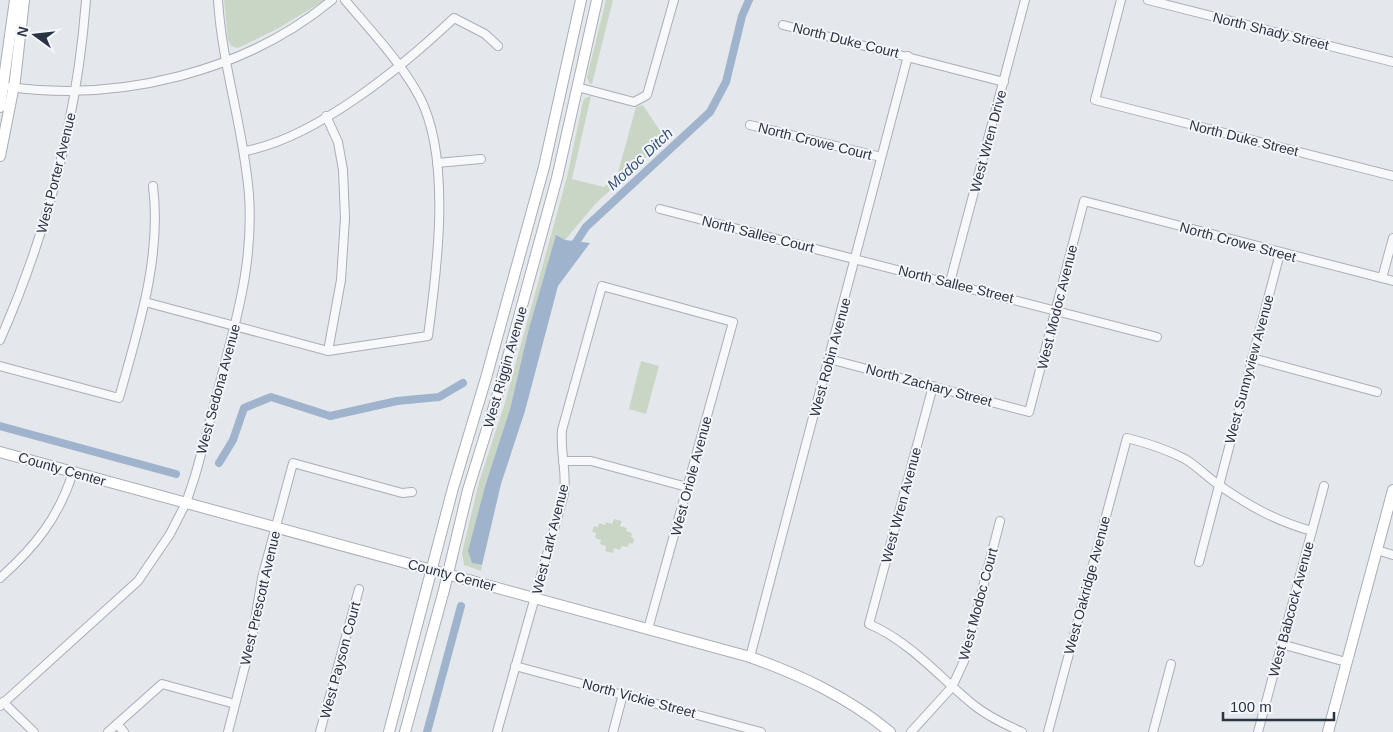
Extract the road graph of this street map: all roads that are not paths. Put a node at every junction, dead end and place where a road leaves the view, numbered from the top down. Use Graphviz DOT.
graph roads {
  1 [pos="15,0"];
  2 [pos="24,0"];
  3 [pos="86,0"];
  4 [pos="218,0"];
  5 [pos="332,0"];
  6 [pos="345,0"];
  7 [pos="581,0"];
  8 [pos="597,0"];
  9 [pos="674,0"];
  10 [pos="1025,0"];
  11 [pos="1121,0"];
  12 [pos="1148,0"];
  13 [pos="783,25"];
  14 [pos="498,46"];
  15 [pos="908,56"];
  16 [pos="226,60"];
  17 [pos="1393,62"];
  18 [pos="399,67"];
  19 [pos="1004,82"];
  20 [pos="6,87"];
  21 [pos="577,87"];
  22 [pos="76,91"];
  23 [pos="0,107"];
  24 [pos="326,116"];
  25 [pos="750,125"];
  26 [pos="245,151"];
  27 [pos="0,156"];
  28 [pos="881,157"];
  29 [pos="482,159"];
  30 [pos="437,163"];
  31 [pos="1393,176"];
  32 [pos="153,186"];
  33 [pos="1084,201"];
  34 [pos="660,209"];
  35 [pos="1393,238"];
  36 [pos="1280,253"];
  37 [pos="855,259"];
  38 [pos="1382,278"];
  39 [pos="1393,281"];
  40 [pos="950,282"];
  41 [pos="144,302"];
  42 [pos="1056,310"];
  43 [pos="733,322"];
  44 [pos="235,325"];
  45 [pos="1156,336"];
  46 [pos="0,340"];
  47 [pos="328,350"];
  48 [pos="1252,358"];
  49 [pos="829,359"];
  50 [pos="0,366"];
  51 [pos="933,386"];
  52 [pos="1377,392"];
  53 [pos="1029,412"];
  54 [pos="0,452"];
  55 [pos="564,460"];
  56 [pos="73,472"];
  57 [pos="1218,485"];
  58 [pos="1324,486"];
  59 [pos="687,487"];
  60 [pos="1393,490"];
  61 [pos="412,492"];
  62 [pos="186,503"];
  63 [pos="1000,521"];
  64 [pos="276,527"];
  65 [pos="1312,531"];
  66 [pos="1377,550"];
  67 [pos="1393,554"];
  68 [pos="1199,562"];
  69 [pos="432,569"];
  70 [pos="448,573"];
  71 [pos="0,578"];
  72 [pos="359,589"];
  73 [pos="535,598"];
  74 [pos="648,630"];
  75 [pos="1281,644"];
  76 [pos="750,656"];
  77 [pos="1346,662"];
  78 [pos="1171,664"];
  79 [pos="516,666"];
  80 [pos="952,686"];
  81 [pos="624,694"];
  82 [pos="2,704"];
  83 [pos="235,704"];
  84 [pos="117,724"];
  85 [pos="746,729"];
  86 [pos="34,732"];
  87 [pos="108,732"];
  88 [pos="124,732"];
  89 [pos="228,732"];
  90 [pos="320,732"];
  91 [pos="389,732"];
  92 [pos="405,732"];
  93 [pos="497,732"];
  94 [pos="613,732"];
  95 [pos="761,732"];
  96 [pos="890,732"];
  97 [pos="911,732"];
  98 [pos="1022,732"];
  99 [pos="1048,732"];
  100 [pos="1153,732"];
  101 [pos="1258,732"];
  102 [pos="1328,732"];
  1 -- 20 [label="main road"];
  2 -- 20 [label="main road"];
  3 -- 22 [label="street, West Porter Avenue"];
  4 -- 16 [label="street, West Sedona Avenue"];
  5 -- 16 [label="street"];
  6 -- 18 [label="street"];
  7 -- 69 [label="main road, West Riggin Avenue"];
  8 -- 21 [label="main road, West Riggin Avenue"];
  9 -- 21 [label="street"];
  10 -- 19 [label="street, West Wren Drive"];
  11 -- 31 [label="street, North Duke Street"];
  12 -- 17 [label="street, North Shady Street"];
  13 -- 15 [label="street, North Duke Court"];
  14 -- 18 [label="street"];
  15 -- 19 [label="street"];
  15 -- 28 [label="street, West Robin Avenue"];
  16 -- 22 [label="street"];
  16 -- 26 [label="street, West Sedona Avenue"];
  18 -- 24 [label="street"];
  18 -- 30 [label="street"];
  19 -- 40 [label="street, West Wren Drive"];
  20 -- 22 [label="street"];
  20 -- 23 [label="main road"];
  20 -- 27 [label="main road"];
  21 -- 70 [label="main road, West Riggin Avenue"];
  22 -- 46 [label="street, West Porter Avenue"];
  24 -- 26 [label="street"];
  24 -- 47 [label="street"];
  25 -- 28 [label="street, North Crowe Court"];
  26 -- 44 [label="street, West Sedona Avenue"];
  28 -- 37 [label="street, West Robin Avenue"];
  29 -- 30 [label="street"];
  30 -- 47 [label="street"];
  32 -- 41 [label="street"];
  33 -- 36 [label="street, North Crowe Street"];
  33 -- 42 [label="street, West Modoc Avenue"];
  34 -- 37 [label="street, North Sallee Court"];
  35 -- 38 [label="street"];
  36 -- 38 [label="street, North Crowe Street"];
  36 -- 48 [label="street, West Sunnyview Avenue"];
  37 -- 40 [label="street, North Sallee Street"];
  37 -- 49 [label="street, West Robin Avenue"];
  38 -- 39 [label="street, North Crowe Street"];
  40 -- 42 [label="street, North Sallee Street"];
  41 -- 44 [label="street"];
  41 -- 50 [label="street"];
  42 -- 45 [label="street"];
  42 -- 53 [label="street, West Modoc Avenue"];
  43 -- 55 [label="street, West Lark Avenue"];
  43 -- 59 [label="street, West Oriole Avenue"];
  44 -- 47 [label="street"];
  44 -- 62 [label="street, West Sedona Avenue"];
  48 -- 52 [label="street"];
  48 -- 57 [label="street, West Sunnyview Avenue"];
  49 -- 51 [label="street, North Zachary Street"];
  49 -- 76 [label="street, West Robin Avenue"];
  51 -- 53 [label="street, North Zachary Street"];
  51 -- 80 [label="street, West Wren Avenue"];
  54 -- 56 [label="main road, County Center"];
  55 -- 59 [label="street"];
  55 -- 73 [label="street, West Lark Avenue"];
  56 -- 62 [label="main road, County Center"];
  56 -- 71 [label="street"];
  57 -- 65 [label="street"];
  57 -- 68 [label="street, West Sunnyview Avenue"];
  57 -- 99 [label="street, West Oakridge Avenue"];
  58 -- 65 [label="street, West Babcock Avenue"];
  59 -- 74 [label="street, West Oriole Avenue"];
  60 -- 66 [label="main road"];
  61 -- 64 [label="street, West Prescott Avenue"];
  62 -- 64 [label="main road, County Center"];
  62 -- 82 [label="street, West Sedona Avenue"];
  63 -- 80 [label="street, West Modoc Court"];
  64 -- 69 [label="main road, County Center"];
  64 -- 83 [label="street, West Prescott Avenue"];
  65 -- 75 [label="street, West Babcock Avenue"];
  66 -- 67 [label="street"];
  66 -- 77 [label="main road"];
  69 -- 70 [label="main road, County Center"];
  69 -- 91 [label="main road, West Riggin Avenue"];
  70 -- 73 [label="main road, County Center"];
  70 -- 92 [label="main road, West Riggin Avenue"];
  72 -- 90 [label="street, West Payson Court"];
  73 -- 74 [label="main road, County Center"];
  73 -- 79 [label="street, West Lark Avenue"];
  74 -- 76 [label="main road, County Center"];
  75 -- 77 [label="street"];
  75 -- 101 [label="street, West Babcock Avenue"];
  76 -- 96 [label="main road, County Center"];
  77 -- 102 [label="main road"];
  78 -- 100 [label="street"];
  79 -- 81 [label="street, North Vickie Street"];
  79 -- 93 [label="street, West Lark Avenue"];
  80 -- 97 [label="street"];
  80 -- 98 [label="street"];
  81 -- 85 [label="street, North Vickie Street"];
  81 -- 94 [label="street"];
  82 -- 86 [label="street"];
  83 -- 84 [label="street"];
  83 -- 89 [label="street, West Prescott Avenue"];
  84 -- 87 [label="street"];
  84 -- 88 [label="street"];
  85 -- 95 [label="street, North Vickie Street"];
}
